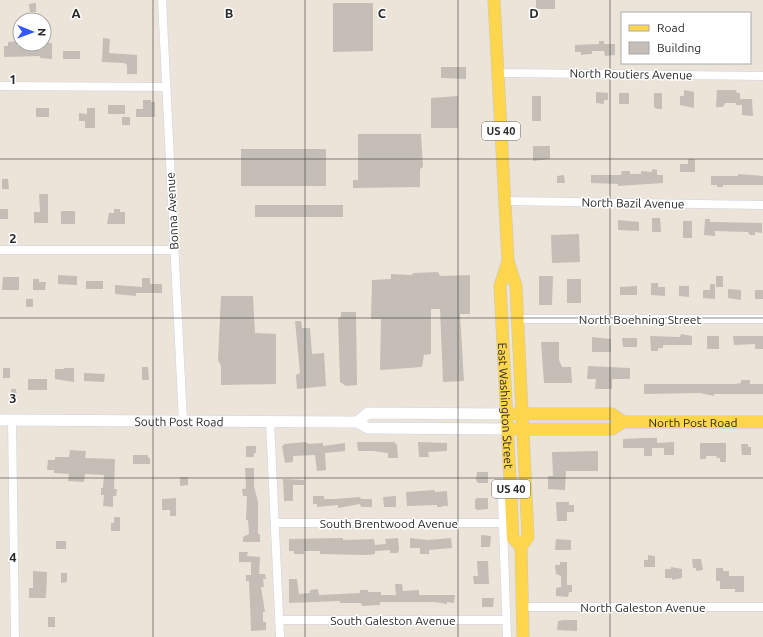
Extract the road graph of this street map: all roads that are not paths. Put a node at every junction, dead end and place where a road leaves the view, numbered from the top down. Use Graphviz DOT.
graph roads {
  1 [pos="162,0"];
  2 [pos="494,0"];
  3 [pos="498,73"];
  4 [pos="763,76"];
  5 [pos="0,86"];
  6 [pos="166,87"];
  7 [pos="504,201"];
  8 [pos="763,205"];
  9 [pos="0,250"];
  10 [pos="174,250"];
  11 [pos="508,262"];
  12 [pos="517,319"];
  13 [pos="763,319"];
  14 [pos="515,418"];
  15 [pos="0,420"];
  16 [pos="12,420"];
  17 [pos="183,421"];
  18 [pos="270,421"];
  19 [pos="357,422"];
  20 [pos="763,422"];
  21 [pos="511,490"];
  22 [pos="275,523"];
  23 [pos="502,523"];
  24 [pos="521,547"];
  25 [pos="523,607"];
  26 [pos="763,607"];
  27 [pos="279,620"];
  28 [pos="506,620"];
  29 [pos="15,637"];
  30 [pos="280,637"];
  31 [pos="506,637"];
  32 [pos="523,637"];
  1 -- 6 [label="street, Bonna Avenue"];
  2 -- 3 [label="main road, East Washington Street / US 40"];
  3 -- 4 [label="street, North Routiers Avenue"];
  3 -- 7 [label="main road, East Washington Street / US 40"];
  5 -- 6 [label="street"];
  6 -- 10 [label="street, Bonna Avenue"];
  7 -- 8 [label="street, North Bazil Avenue"];
  7 -- 11 [label="main road, East Washington Street / US 40"];
  9 -- 10 [label="street"];
  10 -- 17 [label="street, Bonna Avenue"];
  11 -- 12 [label="main road, East Washington Street / US 40"];
  11 -- 14 [label="main road, East Washington Street / US 40"];
  12 -- 13 [label="street, North Boehning Street"];
  12 -- 14 [label="main road, East Washington Street / US 40"];
  14 -- 19 [label="main road, South Post Road"];
  14 -- 19 [label="main road, South Post Road"];
  14 -- 20 [label="main road, North Post Road"];
  14 -- 21 [label="main road, East Washington Street / US 40"];
  14 -- 24 [label="main road, East Washington Street / US 40"];
  15 -- 16 [label="main road, South Post Road"];
  16 -- 17 [label="main road, South Post Road"];
  16 -- 29 [label="street"];
  17 -- 18 [label="main road, South Post Road"];
  18 -- 19 [label="main road, South Post Road"];
  18 -- 22 [label="street"];
  21 -- 23 [label="street"];
  21 -- 24 [label="main road, East Washington Street / US 40"];
  22 -- 23 [label="street, South Brentwood Avenue"];
  22 -- 27 [label="street"];
  23 -- 28 [label="street"];
  24 -- 25 [label="main road, East Washington Street / US 40"];
  25 -- 26 [label="street, North Galeston Avenue"];
  25 -- 32 [label="main road, East Washington Street / US 40"];
  27 -- 28 [label="street, South Galeston Avenue"];
  27 -- 30 [label="street"];
  28 -- 31 [label="street"];
}
